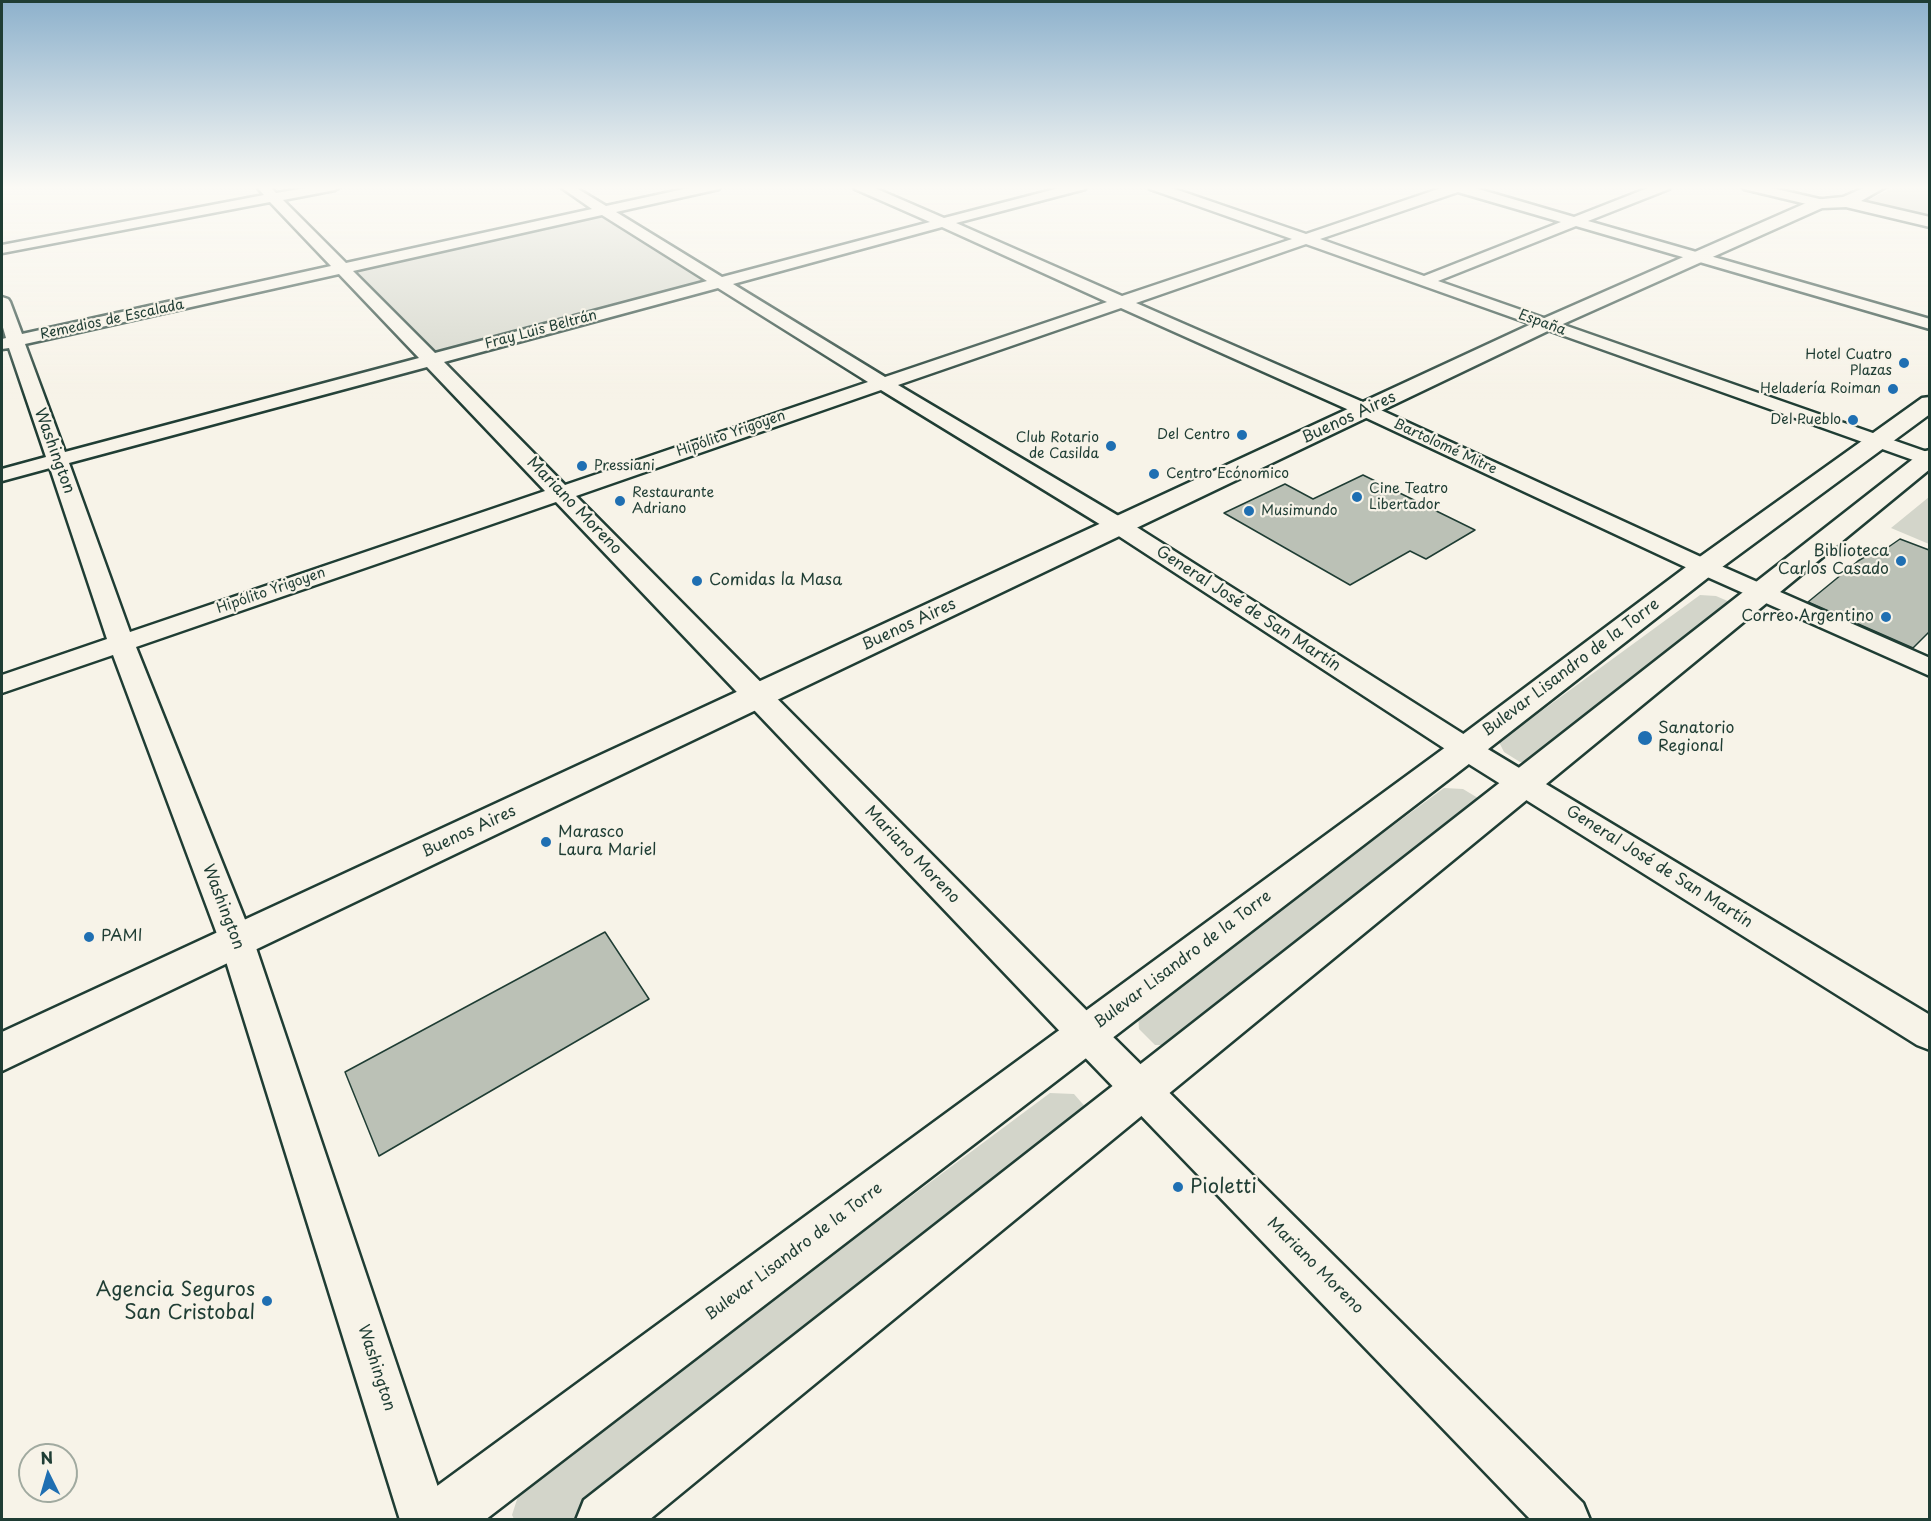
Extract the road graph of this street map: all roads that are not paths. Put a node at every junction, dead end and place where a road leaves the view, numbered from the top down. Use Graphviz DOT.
graph roads {
  1 [pos="331,257"];
  2 [pos="395,257"];
  3 [pos="680,257"];
  4 [pos="813,257"];
  5 [pos="1019,257"];
  6 [pos="1253,257"];
  7 [pos="1357,257"];
  8 [pos="1483,257"];
  9 [pos="1697,257"];
  10 [pos="342,269"];
  11 [pos="1424,281"];
  12 [pos="720,282"];
  13 [pos="2,302"];
  14 [pos="1119,302"];
  15 [pos="1547,324"];
  16 [pos="1929,324"];
  17 [pos="8,343"];
  18 [pos="432,359"];
  19 [pos="882,383"];
  20 [pos="1929,403"];
  21 [pos="1365,410"];
  22 [pos="1877,441"];
  23 [pos="1929,458"];
  24 [pos="58,460"];
  25 [pos="2,475"];
  26 [pos="561,492"];
  27 [pos="1119,526"];
  28 [pos="1704,567"];
  29 [pos="1761,593"];
  30 [pos="121,642"];
  31 [pos="1929,668"];
  32 [pos="2,684"];
  33 [pos="758,696"];
  34 [pos="1466,749"];
  35 [pos="1522,783"];
  36 [pos="237,942"];
  37 [pos="1085,1034"];
  38 [pos="1929,1034"];
  39 [pos="2,1052"];
  40 [pos="1140,1090"];
  41 [pos="425,1520"];
  42 [pos="438,1520"];
  43 [pos="604,1520"];
  44 [pos="1566,1520"];
  1 -- 10 [label="street, Mariano Moreno"];
  2 -- 10 [label="street, Remedios de Escalada"];
  3 -- 12 [label="street, General José de San Martín"];
  4 -- 12 [label="street, Fray Luis Beltrán"];
  5 -- 14 [label="street, Bartolomé Mitre"];
  6 -- 14 [label="street, Hipólito Yrigoyen"];
  7 -- 11 [label="street, España"];
  8 -- 11 [label="street"];
  9 -- 15 [label="main road, Buenos Aires"];
  9 -- 16 [label="street"];
  10 -- 17 [label="street, Remedios de Escalada"];
  10 -- 18 [label="street, Mariano Moreno"];
  11 -- 15 [label="street, España"];
  12 -- 18 [label="street, Fray Luis Beltrán"];
  12 -- 19 [label="street, General José de San Martín"];
  13 -- 17 [label="street, Washington"];
  14 -- 19 [label="street, Hipólito Yrigoyen"];
  14 -- 21 [label="street, Bartolomé Mitre"];
  15 -- 21 [label="main road, Buenos Aires"];
  15 -- 22 [label="street, España"];
  17 -- 24 [label="street, Washington"];
  18 -- 24 [label="street, Fray Luis Beltrán"];
  18 -- 26 [label="street, Mariano Moreno"];
  19 -- 26 [label="street, Hipólito Yrigoyen"];
  19 -- 27 [label="street, General José de San Martín"];
  20 -- 22 [label="main road, Bulevar Lisandro de la Torre"];
  21 -- 27 [label="main road, Buenos Aires"];
  21 -- 28 [label="street, Bartolomé Mitre"];
  22 -- 23 [label="street, España"];
  22 -- 28 [label="main road, Bulevar Lisandro de la Torre"];
  23 -- 29 [label="main road"];
  24 -- 25 [label="street, Fray Luis Beltrán"];
  24 -- 30 [label="street, Washington"];
  26 -- 30 [label="street, Hipólito Yrigoyen"];
  26 -- 33 [label="street, Mariano Moreno"];
  27 -- 33 [label="main road, Buenos Aires"];
  27 -- 34 [label="street, General José de San Martín"];
  28 -- 29 [label="street, Bartolomé Mitre"];
  28 -- 34 [label="main road, Bulevar Lisandro de la Torre"];
  29 -- 31 [label="street, Bartolomé Mitre"];
  29 -- 35 [label="main road"];
  30 -- 32 [label="street, Hipólito Yrigoyen"];
  30 -- 36 [label="street, Washington"];
  33 -- 36 [label="main road, Buenos Aires"];
  33 -- 37 [label="street, Mariano Moreno"];
  34 -- 35 [label="street, General José de San Martín"];
  34 -- 37 [label="main road, Bulevar Lisandro de la Torre"];
  35 -- 38 [label="street, General José de San Martín"];
  35 -- 40 [label="main road"];
  36 -- 39 [label="main road, Buenos Aires"];
  36 -- 41 [label="street, Washington"];
  37 -- 40 [label="street, Mariano Moreno"];
  37 -- 42 [label="main road, Bulevar Lisandro de la Torre"];
  40 -- 43 [label="main road"];
  40 -- 44 [label="street, Mariano Moreno"];
}
